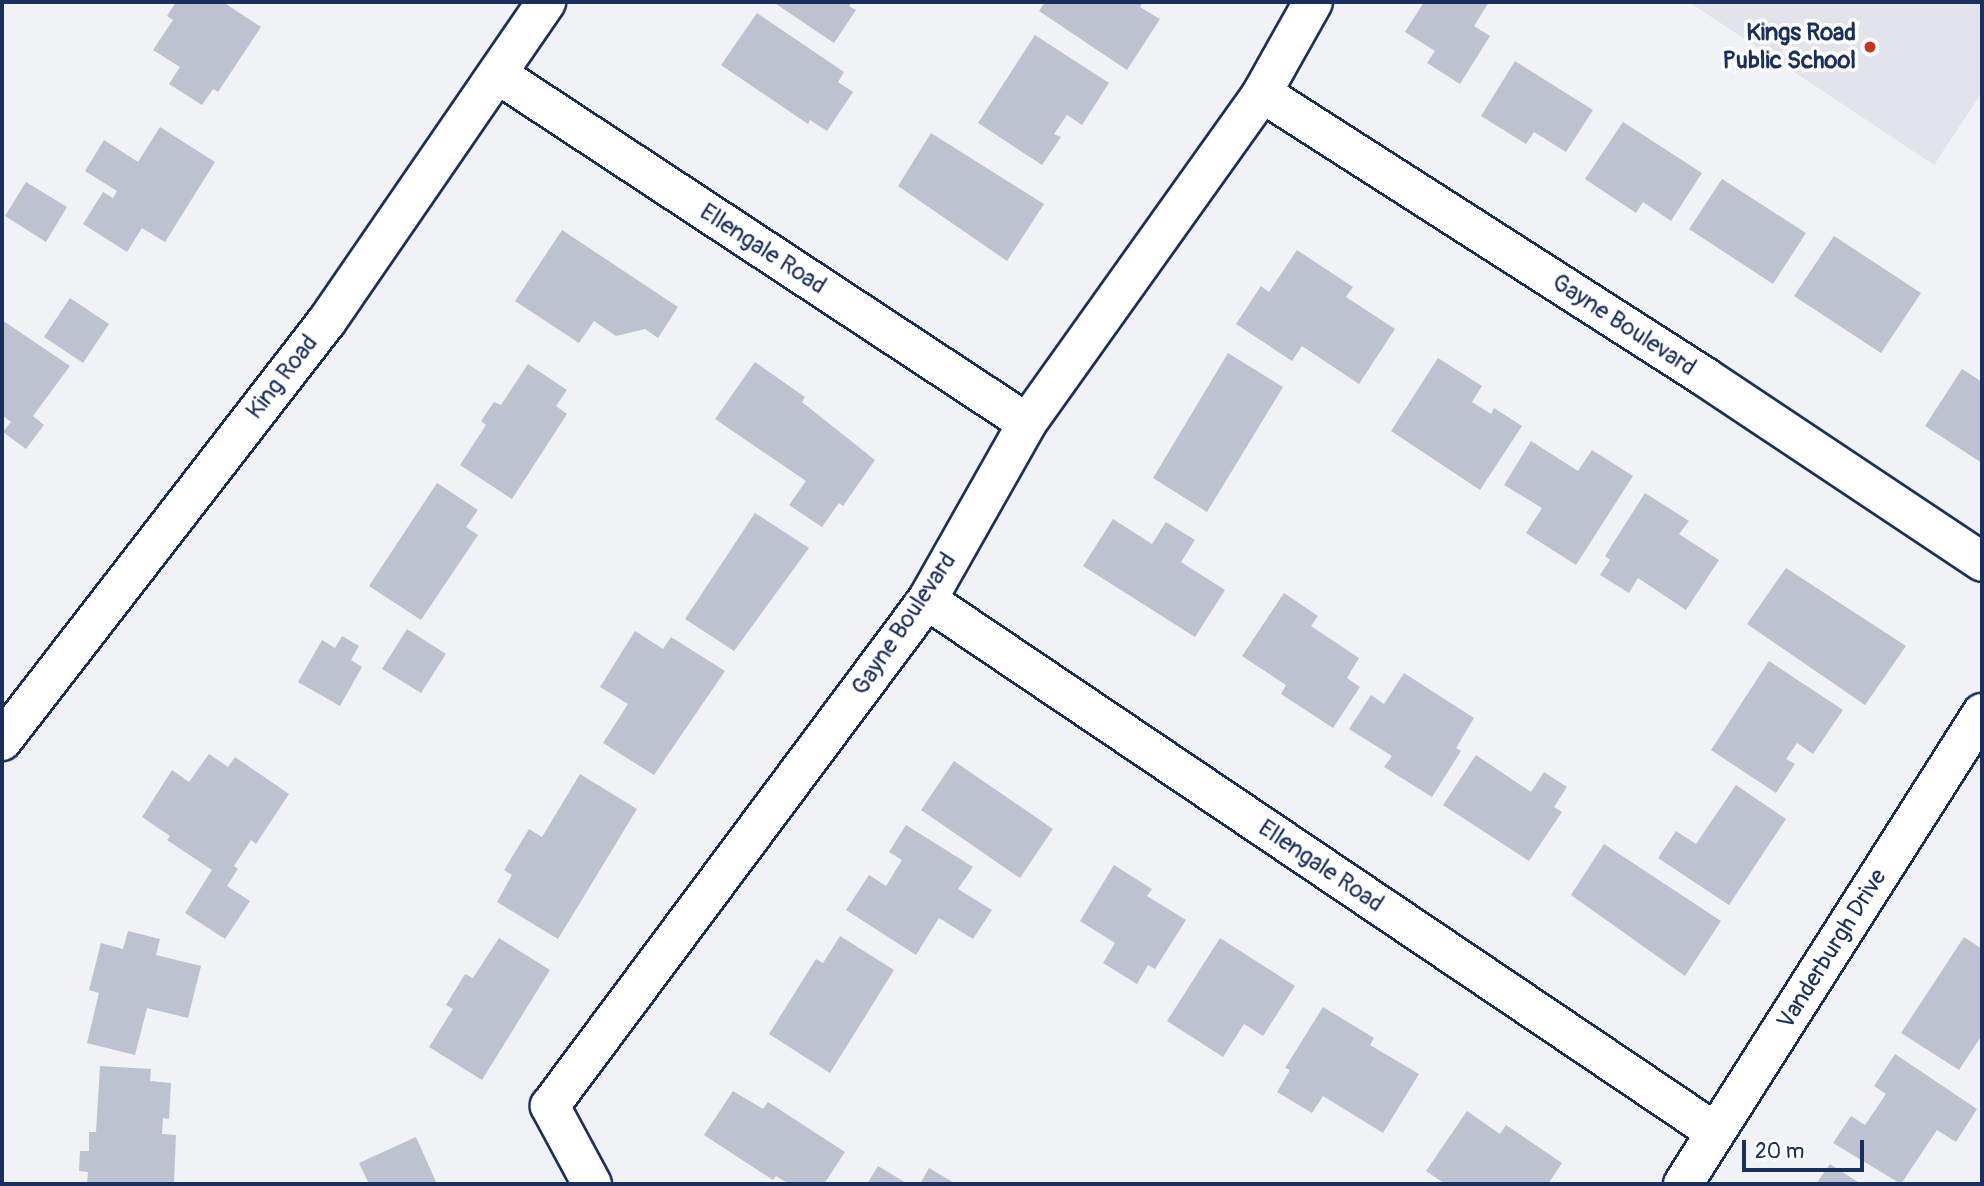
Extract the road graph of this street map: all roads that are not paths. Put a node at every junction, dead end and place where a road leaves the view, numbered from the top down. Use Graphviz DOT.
graph roads {
  1 [pos="546,2"];
  2 [pos="1314,2"];
  3 [pos="499,75"];
  4 [pos="1262,93"];
  5 [pos="1027,423"];
  6 [pos="1982,562"];
  7 [pos="927,600"];
  8 [pos="1982,713"];
  9 [pos="2,741"];
  10 [pos="1715,1132"];
  11 [pos="592,1184"];
  12 [pos="1683,1184"];
  1 -- 3 [label="street, King Road"];
  2 -- 4 [label="street, Gayne Boulevard"];
  3 -- 5 [label="street, Ellengale Road"];
  3 -- 9 [label="street, King Road"];
  4 -- 5 [label="street, Gayne Boulevard"];
  4 -- 6 [label="street, Gayne Boulevard"];
  5 -- 7 [label="street, Gayne Boulevard"];
  7 -- 10 [label="street, Ellengale Road"];
  7 -- 11 [label="street, Gayne Boulevard"];
  8 -- 10 [label="street, Vanderburgh Drive"];
  10 -- 12 [label="street, Vanderburgh Drive"];
}
